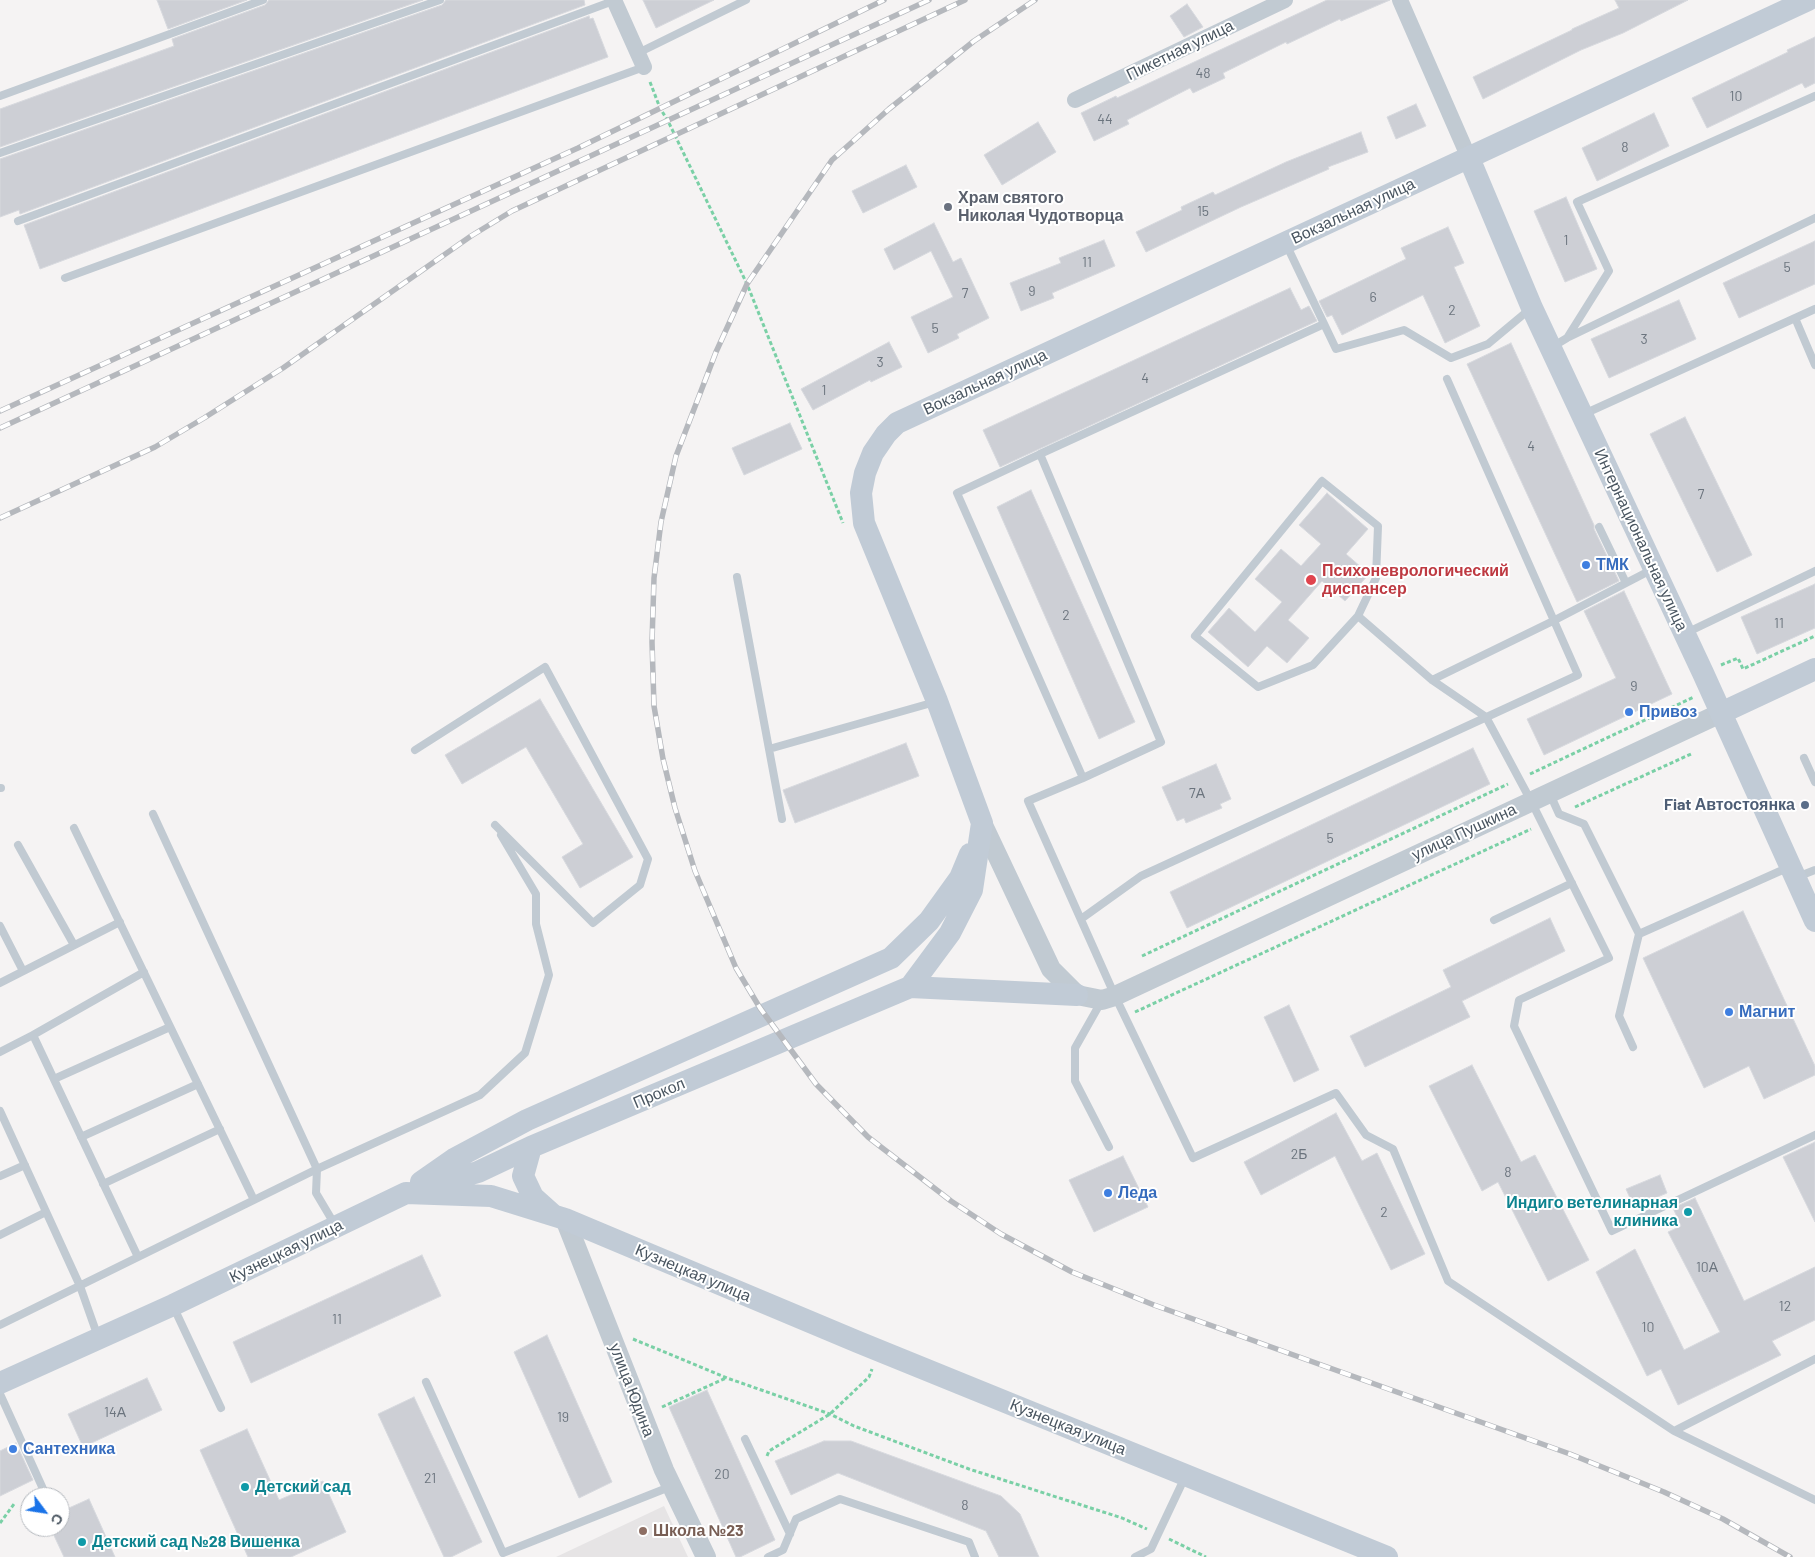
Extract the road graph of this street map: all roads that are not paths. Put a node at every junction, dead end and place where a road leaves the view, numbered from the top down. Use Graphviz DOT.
graph roads {
  1 [pos="263,0"];
  2 [pos="440,0"];
  3 [pos="615,0"];
  4 [pos="746,0"];
  5 [pos="1285,0"];
  6 [pos="1400,0"];
  7 [pos="1808,0"];
  8 [pos="641,60"];
  9 [pos="0,96"];
  10 [pos="1815,96"];
  11 [pos="1075,100"];
  12 [pos="0,153"];
  13 [pos="1469,158"];
  14 [pos="1815,218"];
  15 [pos="18,221"];
  16 [pos="1285,243"];
  17 [pos="65,278"];
  18 [pos="1532,308"];
  19 [pos="1815,309"];
  20 [pos="1795,318"];
  21 [pos="1324,324"];
  22 [pos="1559,343"];
  23 [pos="1815,365"];
  24 [pos="1448,379"];
  25 [pos="1582,415"];
  26 [pos="1040,454"];
  27 [pos="1599,527"];
  28 [pos="1654,568"];
  29 [pos="1815,570"];
  30 [pos="737,577"];
  31 [pos="1626,583"];
  32 [pos="1358,616"];
  33 [pos="1552,621"];
  34 [pos="1685,634"];
  35 [pos="1815,670"];
  36 [pos="1432,680"];
  37 [pos="937,701"];
  38 [pos="1721,713"];
  39 [pos="1486,717"];
  40 [pos="769,749"];
  41 [pos="415,750"];
  42 [pos="1804,758"];
  43 [pos="1084,778"];
  44 [pos="1815,782"];
  45 [pos="1540,797"];
  46 [pos="153,814"];
  47 [pos="782,819"];
  48 [pos="982,823"];
  49 [pos="74,828"];
  50 [pos="18,845"];
  51 [pos="1800,872"];
  52 [pos="1572,883"];
  53 [pos="1081,919"];
  54 [pos="1494,920"];
  55 [pos="120,922"];
  56 [pos="1815,922"];
  57 [pos="0,926"];
  58 [pos="1639,934"];
  59 [pos="74,945"];
  60 [pos="24,971"];
  61 [pos="144,972"];
  62 [pos="0,983"];
  63 [pos="910,987"];
  64 [pos="1077,996"];
  65 [pos="1108,998"];
  66 [pos="170,1027"];
  67 [pos="33,1035"];
  68 [pos="1634,1046"];
  69 [pos="0,1052"];
  70 [pos="54,1080"];
  71 [pos="198,1084"];
  72 [pos="0,1112"];
  73 [pos="220,1129"];
  74 [pos="1815,1135"];
  75 [pos="81,1137"];
  76 [pos="530,1147"];
  77 [pos="1109,1147"];
  78 [pos="25,1165"];
  79 [pos="318,1169"];
  80 [pos="0,1176"];
  81 [pos="103,1184"];
  82 [pos="406,1193"];
  83 [pos="254,1200"];
  84 [pos="46,1212"];
  85 [pos="560,1218"];
  86 [pos="336,1227"];
  87 [pos="0,1235"];
  88 [pos="138,1257"];
  89 [pos="80,1286"];
  90 [pos="173,1305"];
  91 [pos="0,1325"];
  92 [pos="99,1338"];
  93 [pos="1815,1360"];
  94 [pos="426,1382"];
  95 [pos="0,1383"];
  96 [pos="0,1394"];
  97 [pos="221,1408"];
  98 [pos="1674,1431"];
  99 [pos="745,1439"];
  100 [pos="1186,1475"];
  101 [pos="672,1486"];
  102 [pos="42,1487"];
  103 [pos="1815,1500"];
  104 [pos="790,1534"];
  105 [pos="706,1557"];
  106 [pos="768,1557"];
  107 [pos="975,1557"];
  108 [pos="1135,1557"];
  109 [pos="1388,1557"];
  1 -- 9 [label="lane"];
  2 -- 12 [label="lane"];
  3 -- 8 [label="street"];
  3 -- 15 [label="lane"];
  4 -- 8 [label="lane"];
  5 -- 11 [label="street, Пикетная улица"];
  6 -- 13 [label="street"];
  7 -- 13 [label="main road, Вокзальная улица"];
  8 -- 17 [label="lane"];
  10 -- 22 [label="lane"];
  13 -- 16 [label="main road, Вокзальная улица"];
  13 -- 18 [label="main road, Интернациональная улица"];
  14 -- 22 [label="lane"];
  16 -- 21 [label="lane"];
  16 -- 37 [label="main road, Вокзальная улица"];
  18 -- 21 [label="lane"];
  18 -- 22 [label="main road, Интернациональная улица"];
  19 -- 20 [label="lane"];
  20 -- 23 [label="lane"];
  20 -- 25 [label="lane"];
  21 -- 26 [label="lane"];
  22 -- 25 [label="main road, Интернациональная улица"];
  24 -- 33 [label="lane"];
  25 -- 28 [label="main road, Интернациональная улица"];
  26 -- 43 [label="lane"];
  26 -- 43 [label="lane"];
  27 -- 31 [label="lane"];
  28 -- 31 [label="lane"];
  28 -- 34 [label="main road, Интернациональная улица"];
  29 -- 34 [label="lane"];
  30 -- 40 [label="lane"];
  31 -- 33 [label="lane"];
  32 -- 32 [label="lane"];
  32 -- 36 [label="lane"];
  33 -- 36 [label="lane"];
  33 -- 39 [label="lane"];
  34 -- 38 [label="main road, Интернациональная улица"];
  35 -- 38 [label="main road, улица Пушкина"];
  36 -- 39 [label="lane"];
  37 -- 40 [label="lane"];
  37 -- 48 [label="main road"];
  38 -- 45 [label="street, улица Пушкина"];
  38 -- 51 [label="main road, Интернациональная улица"];
  39 -- 45 [label="lane"];
  39 -- 53 [label="lane"];
  40 -- 47 [label="lane"];
  41 -- 79 [label="lane"];
  42 -- 44 [label="lane"];
  43 -- 53 [label="lane"];
  45 -- 52 [label="lane"];
  45 -- 58 [label="lane"];
  45 -- 65 [label="street, улица Пушкина"];
  46 -- 79 [label="lane"];
  48 -- 63 [label="main road"];
  48 -- 64 [label="street"];
  48 -- 82 [label="main road"];
  49 -- 55 [label="lane"];
  50 -- 59 [label="lane"];
  51 -- 56 [label="main road, Интернациональная улица"];
  51 -- 58 [label="lane"];
  52 -- 54 [label="lane"];
  52 -- 74 [label="lane"];
  53 -- 65 [label="lane"];
  55 -- 59 [label="lane"];
  55 -- 61 [label="lane"];
  57 -- 60 [label="lane"];
  58 -- 68 [label="lane"];
  59 -- 60 [label="lane"];
  60 -- 62 [label="lane"];
  61 -- 66 [label="lane"];
  61 -- 67 [label="lane"];
  63 -- 64 [label="main road"];
  63 -- 76 [label="main road, Прокол"];
  64 -- 65 [label="street"];
  65 -- 77 [label="lane"];
  65 -- 98 [label="lane"];
  66 -- 70 [label="lane"];
  66 -- 71 [label="lane"];
  67 -- 69 [label="lane"];
  67 -- 70 [label="lane"];
  70 -- 75 [label="lane"];
  71 -- 73 [label="lane"];
  71 -- 75 [label="lane"];
  72 -- 78 [label="lane"];
  73 -- 81 [label="lane"];
  73 -- 83 [label="lane"];
  75 -- 81 [label="lane"];
  76 -- 82 [label="main road, Прокол"];
  76 -- 85 [label="main road"];
  78 -- 80 [label="lane"];
  78 -- 84 [label="lane"];
  79 -- 83 [label="lane"];
  79 -- 86 [label="lane"];
  81 -- 88 [label="lane"];
  82 -- 85 [label="main road, Кузнецкая улица"];
  82 -- 86 [label="main road, Кузнецкая улица"];
  83 -- 88 [label="lane"];
  84 -- 87 [label="lane"];
  84 -- 89 [label="lane"];
  85 -- 100 [label="main road, Кузнецкая улица"];
  85 -- 101 [label="street, улица Юдина"];
  86 -- 90 [label="main road, Кузнецкая улица"];
  88 -- 89 [label="lane"];
  89 -- 91 [label="lane"];
  89 -- 92 [label="lane"];
  90 -- 92 [label="main road, Кузнецкая улица"];
  90 -- 97 [label="lane"];
  92 -- 95 [label="main road, Кузнецкая улица"];
  93 -- 98 [label="lane"];
  94 -- 101 [label="lane"];
  96 -- 102 [label="lane"];
  98 -- 103 [label="lane"];
  99 -- 104 [label="lane"];
  100 -- 108 [label="lane"];
  100 -- 109 [label="main road, Кузнецкая улица"];
  101 -- 105 [label="street, улица Юдина"];
  104 -- 106 [label="lane"];
  104 -- 107 [label="lane"];
}
